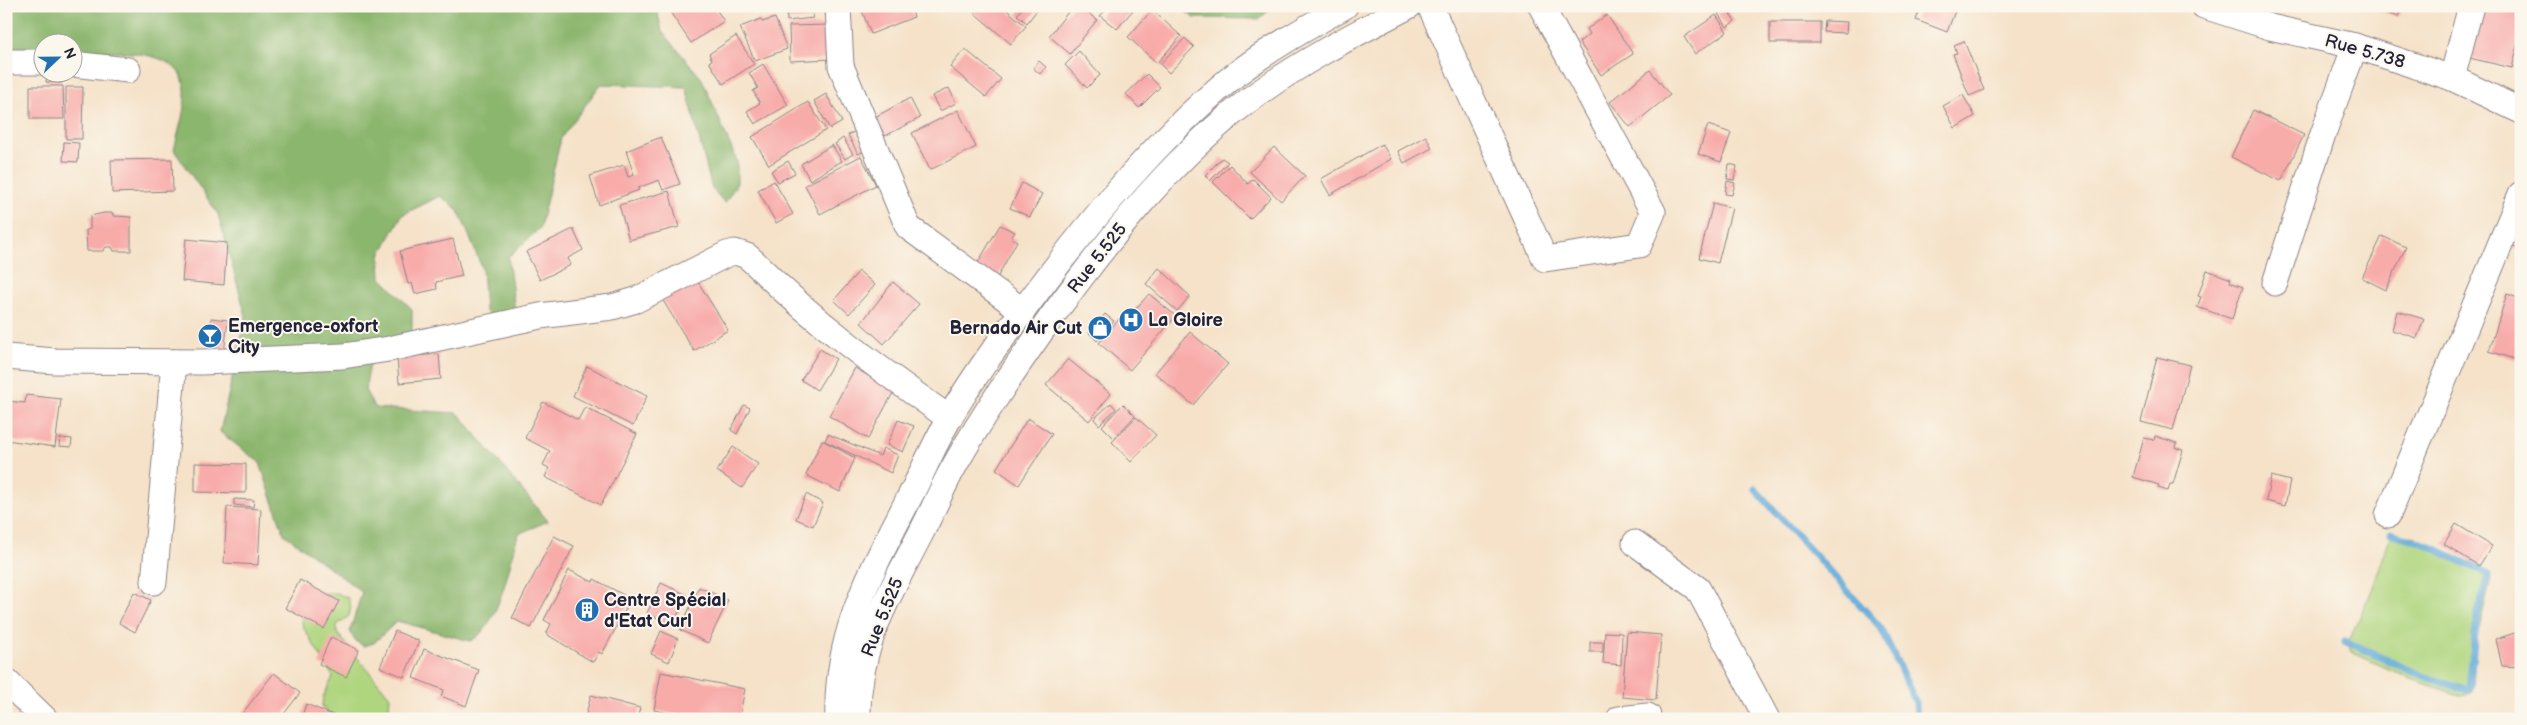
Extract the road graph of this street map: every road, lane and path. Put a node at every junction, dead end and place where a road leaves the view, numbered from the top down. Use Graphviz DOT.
graph roads {
  1 [pos="838,6"];
  2 [pos="1345,6"];
  3 [pos="1409,6"];
  4 [pos="1430,6"];
  5 [pos="1541,6"];
  6 [pos="2204,6"];
  7 [pos="2471,6"];
  8 [pos="2355,46"];
  9 [pos="6,62"];
  10 [pos="32,62"];
  11 [pos="82,65"];
  12 [pos="128,70"];
  13 [pos="2452,78"];
  14 [pos="2521,111"];
  15 [pos="2521,194"];
  16 [pos="2275,283"];
  17 [pos="1023,311"];
  18 [pos="6,357"];
  19 [pos="174,362"];
  20 [pos="949,418"];
  21 [pos="2388,515"];
  22 [pos="1636,543"];
  23 [pos="154,582"];
  24 [pos="6,681"];
  25 [pos="45,719"];
  26 [pos="838,719"];
  27 [pos="858,719"];
  28 [pos="1619,719"];
  29 [pos="1648,719"];
  30 [pos="1767,719"];
  1 -- 17 [label="street"];
  2 -- 17 [label="street, Rue 5.525"];
  3 -- 27 [label="street, Rue 5.525"];
  4 -- 5 [label="street"];
  6 -- 8 [label="street, Rue 5.738"];
  7 -- 13 [label="street"];
  8 -- 13 [label="street, Rue 5.738"];
  8 -- 16 [label="street"];
  9 -- 10 [label="street"];
  11 -- 12 [label="street"];
  13 -- 14 [label="street, Rue 5.738"];
  15 -- 21 [label="street"];
  17 -- 20 [label="street, Rue 5.525"];
  18 -- 19 [label="street"];
  19 -- 20 [label="street"];
  19 -- 23 [label="street"];
  20 -- 26 [label="street, Rue 5.525"];
  22 -- 30 [label="street"];
  24 -- 25 [label="street"];
  28 -- 29 [label="street"];
}
